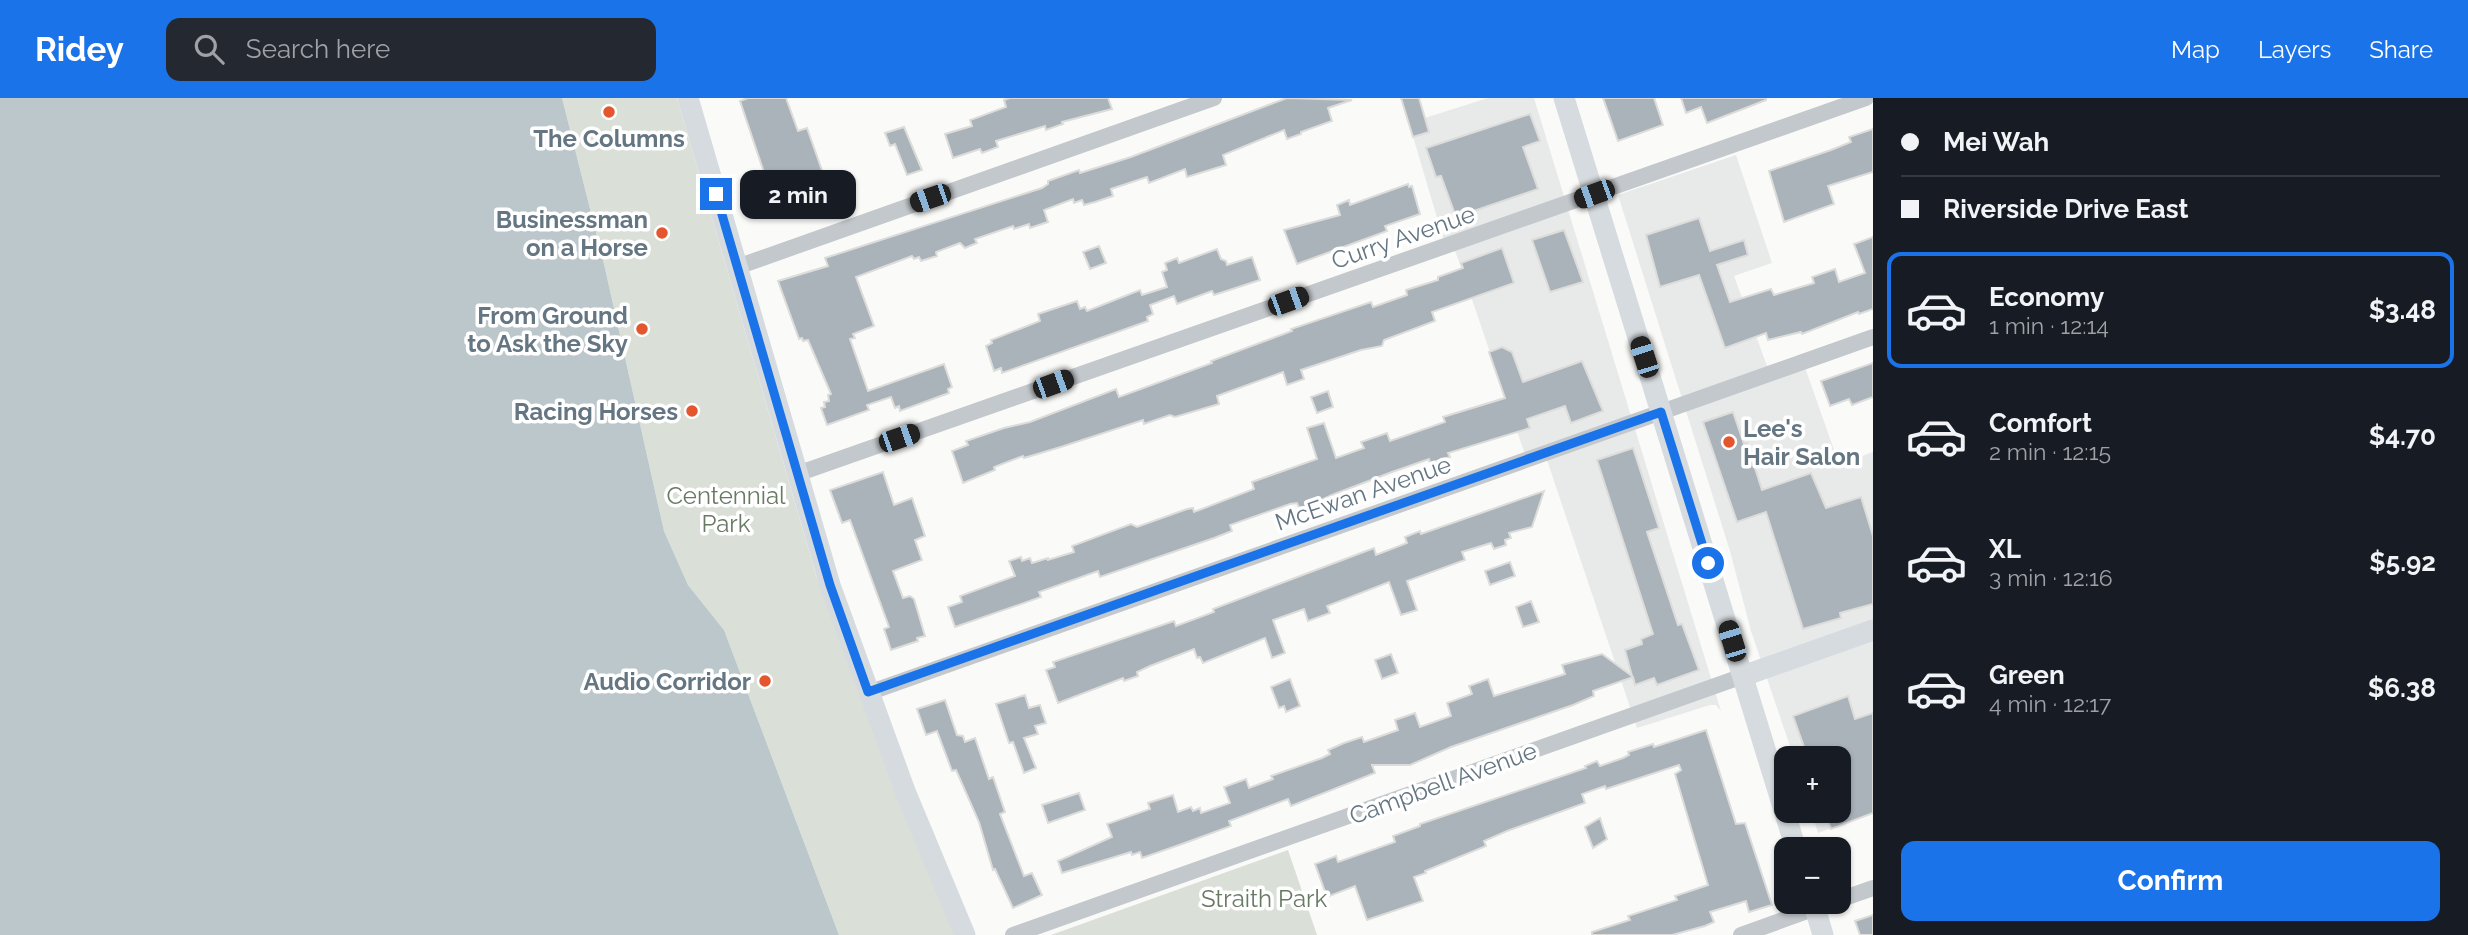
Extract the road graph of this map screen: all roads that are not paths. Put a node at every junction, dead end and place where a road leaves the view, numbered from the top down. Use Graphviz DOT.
graph roads {
  1 [pos="688,98"];
  2 [pos="1214,98"];
  3 [pos="1564,98"];
  4 [pos="1866,98"];
  5 [pos="1594,194"];
  6 [pos="737,267"];
  7 [pos="1873,337"];
  8 [pos="1661,412"];
  9 [pos="797,474"];
  10 [pos="1873,630"];
  11 [pos="1743,676"];
  12 [pos="868,692"];
  13 [pos="1792,837"];
  14 [pos="1873,888"];
  15 [pos="1851,896"];
  16 [pos="1792,914"];
  17 [pos="1817,914"];
  18 [pos="965,935"];
  19 [pos="1013,935"];
  20 [pos="1741,935"];
  21 [pos="1823,935"];
  1 -- 6 [label="main road"];
  2 -- 6 [label="street"];
  3 -- 5 [label="main road"];
  4 -- 5 [label="street, Curry Avenue"];
  5 -- 8 [label="main road"];
  5 -- 9 [label="street, Curry Avenue"];
  6 -- 9 [label="main road"];
  7 -- 8 [label="street, McEwan Avenue"];
  8 -- 11 [label="main road"];
  8 -- 12 [label="street, McEwan Avenue"];
  9 -- 12 [label="main road"];
  10 -- 11 [label="main road, Campbell Avenue"];
  11 -- 13 [label="main road"];
  11 -- 19 [label="street, Campbell Avenue"];
  12 -- 18 [label="main road"];
  14 -- 15 [label="street"];
  16 -- 20 [label="street"];
  17 -- 21 [label="main road"];
}
